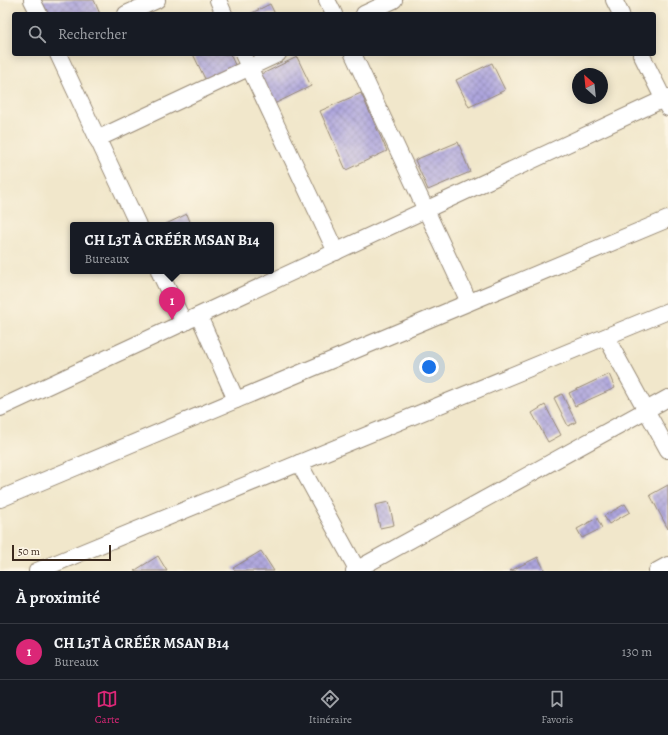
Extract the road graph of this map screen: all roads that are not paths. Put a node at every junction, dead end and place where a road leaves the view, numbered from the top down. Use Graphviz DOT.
graph roads {
  1 [pos="32,0"];
  2 [pos="157,0"];
  3 [pos="218,0"];
  4 [pos="328,0"];
  5 [pos="394,0"];
  6 [pos="614,0"];
  7 [pos="38,12"];
  8 [pos="130,12"];
  9 [pos="223,12"];
  10 [pos="333,12"];
  11 [pos="368,12"];
  12 [pos="620,12"];
  13 [pos="59,56"];
  14 [pos="269,56"];
  15 [pos="354,56"];
  16 [pos="642,56"];
  17 [pos="246,61"];
  18 [pos="667,102"];
  19 [pos="97,138"];
  20 [pos="426,210"];
  21 [pos="668,219"];
  22 [pos="137,222"];
  23 [pos="336,252"];
  24 [pos="160,274"];
  25 [pos="469,302"];
  26 [pos="668,311"];
  27 [pos="199,316"];
  28 [pos="184,323"];
  29 [pos="606,337"];
  30 [pos="668,398"];
  31 [pos="236,400"];
  32 [pos="0,408"];
  33 [pos="646,410"];
  34 [pos="668,450"];
  35 [pos="299,463"];
  36 [pos="0,499"];
  37 [pos="668,565"];
  38 [pos="356,570"];
  39 [pos="37,571"];
  40 [pos="657,571"];
  1 -- 7 [label="street"];
  2 -- 8 [label="street"];
  3 -- 9 [label="street"];
  4 -- 10 [label="street"];
  5 -- 11 [label="street"];
  6 -- 12 [label="street"];
  13 -- 19 [label="street"];
  14 -- 17 [label="street"];
  15 -- 20 [label="street"];
  16 -- 18 [label="street"];
  17 -- 19 [label="street"];
  17 -- 23 [label="street"];
  18 -- 20 [label="street"];
  19 -- 22 [label="street"];
  20 -- 23 [label="street"];
  20 -- 25 [label="street"];
  21 -- 25 [label="street"];
  23 -- 27 [label="street"];
  24 -- 28 [label="street"];
  25 -- 31 [label="street"];
  26 -- 29 [label="street"];
  27 -- 28 [label="street"];
  27 -- 31 [label="street"];
  28 -- 32 [label="street"];
  29 -- 33 [label="street"];
  29 -- 35 [label="street"];
  30 -- 33 [label="street"];
  31 -- 36 [label="street"];
  33 -- 34 [label="street"];
  33 -- 38 [label="street"];
  35 -- 38 [label="street"];
  35 -- 39 [label="street"];
  37 -- 40 [label="street"];
}
